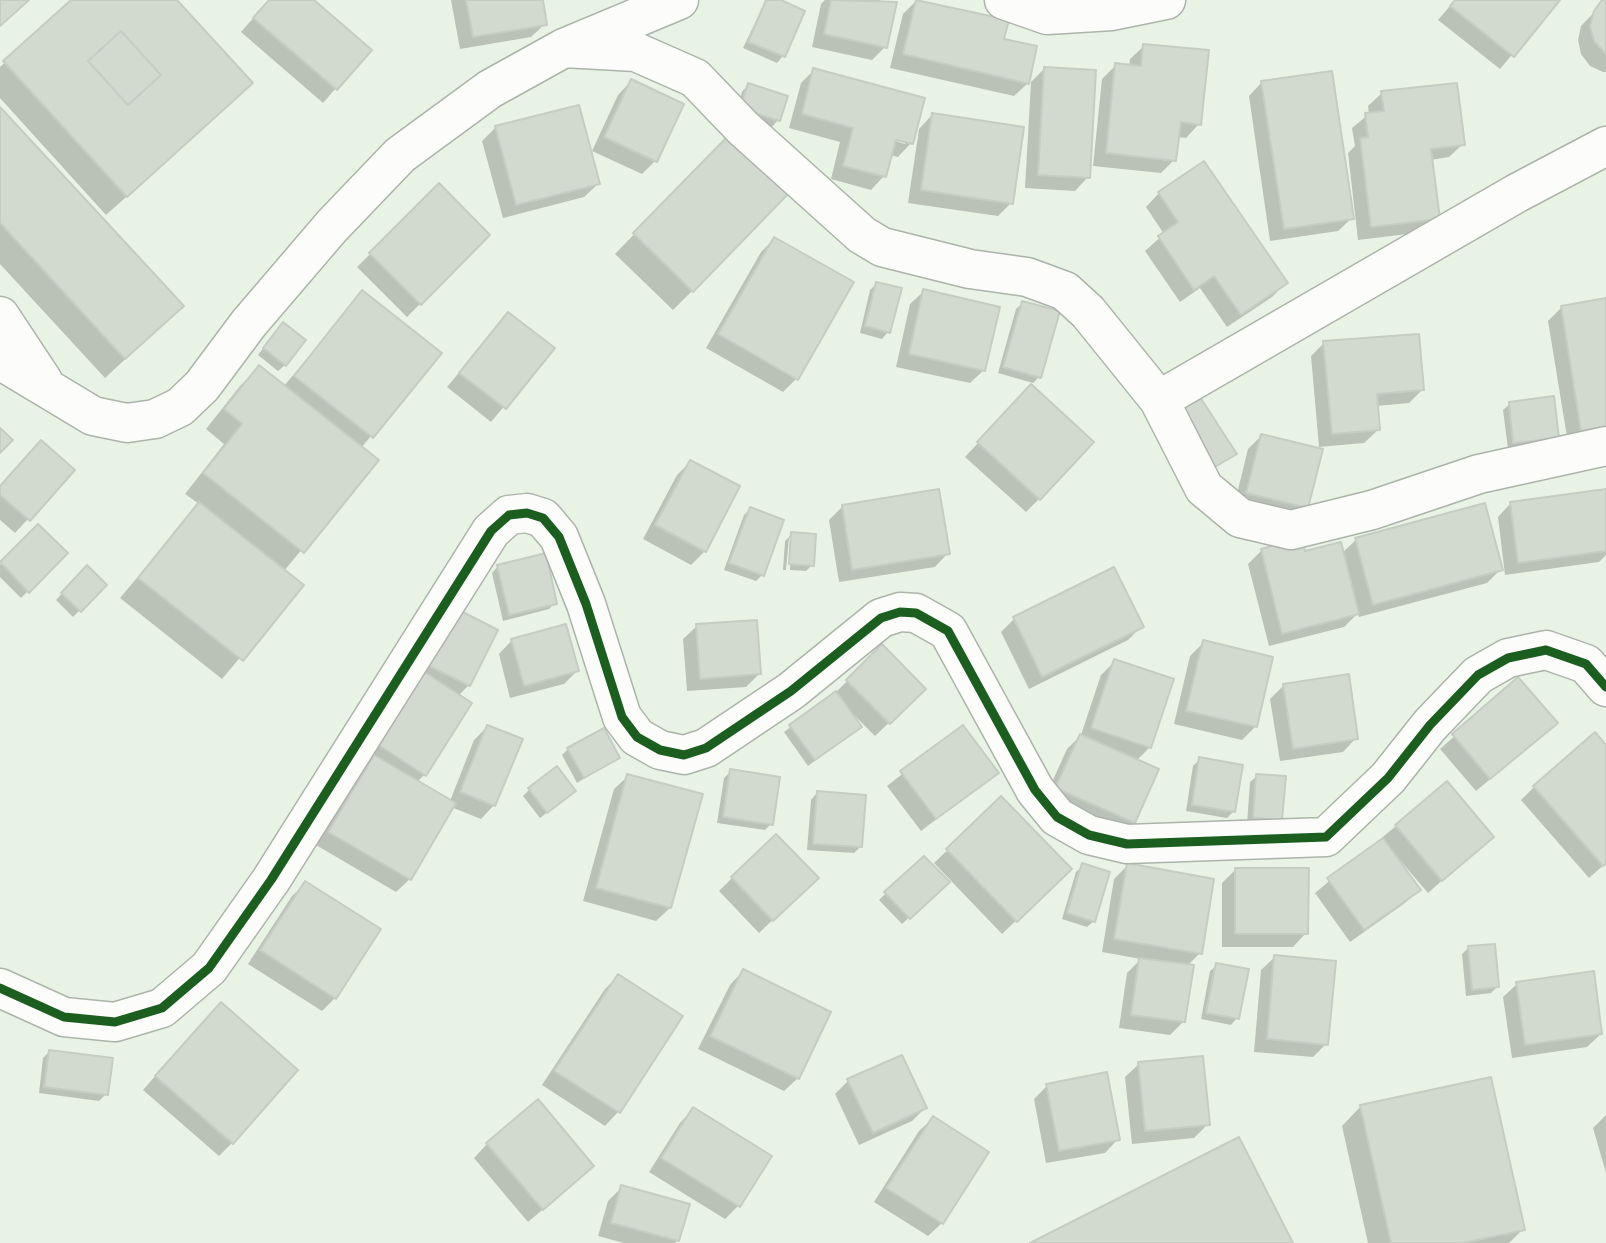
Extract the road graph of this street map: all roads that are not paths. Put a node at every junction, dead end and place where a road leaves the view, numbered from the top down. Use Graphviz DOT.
graph roads {
  1 [pos="679,0"];
  2 [pos="1004,0"];
  3 [pos="1166,0"];
  4 [pos="564,48"];
  5 [pos="1606,146"];
  6 [pos="0,316"];
  7 [pos="0,360"];
  8 [pos="49,392"];
  9 [pos="1159,400"];
  10 [pos="1606,446"];
  11 [pos="1606,687"];
  12 [pos="0,988"];
  1 -- 4 [label="street"];
  2 -- 3 [label="street"];
  4 -- 8 [label="street"];
  4 -- 9 [label="street"];
  5 -- 9 [label="street"];
  6 -- 8 [label="street"];
  7 -- 8 [label="street"];
  9 -- 10 [label="street"];
  11 -- 12 [label="street"];
}
